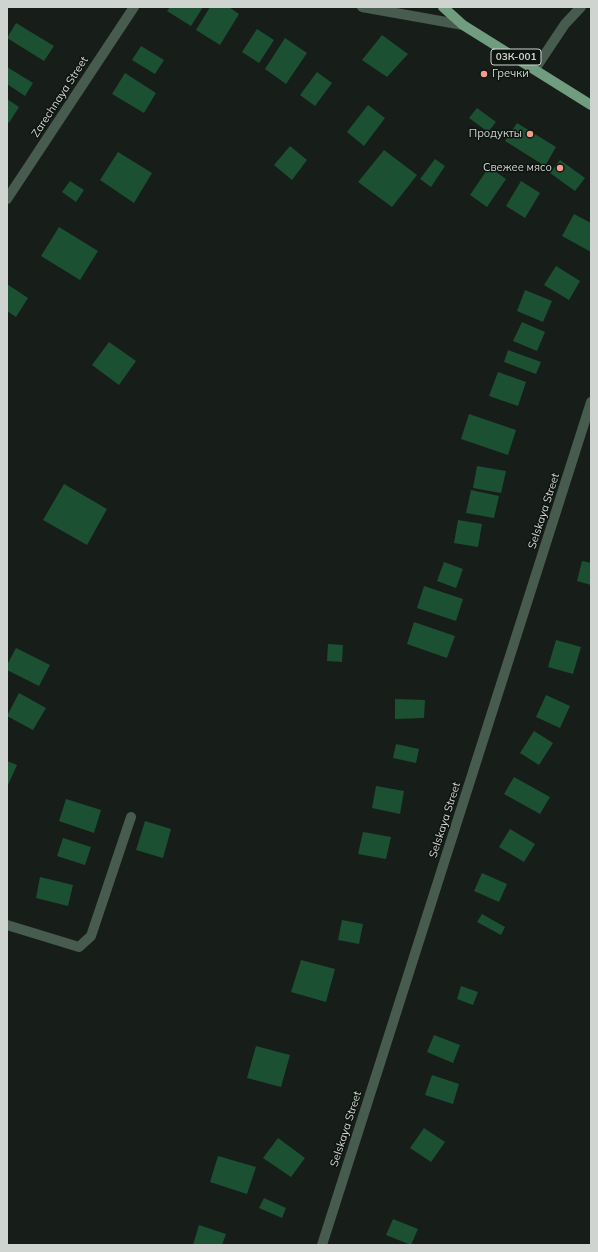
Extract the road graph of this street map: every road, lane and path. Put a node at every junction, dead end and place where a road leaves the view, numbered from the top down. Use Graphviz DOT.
graph roads {
  1 [pos="134,7"];
  2 [pos="362,7"];
  3 [pos="443,7"];
  4 [pos="581,7"];
  5 [pos="463,25"];
  6 [pos="535,69"];
  7 [pos="591,105"];
  8 [pos="7,199"];
  9 [pos="591,402"];
  10 [pos="131,817"];
  11 [pos="7,925"];
  12 [pos="322,1245"];
  1 -- 8 [label="street, Zarechnaya Street"];
  2 -- 5 [label="street"];
  3 -- 5 [label="main road, 03К-001"];
  4 -- 6 [label="street"];
  5 -- 6 [label="main road, 03К-001"];
  6 -- 7 [label="main road, 03К-001"];
  9 -- 12 [label="street, Selskaya Street"];
  10 -- 11 [label="street"];
}
